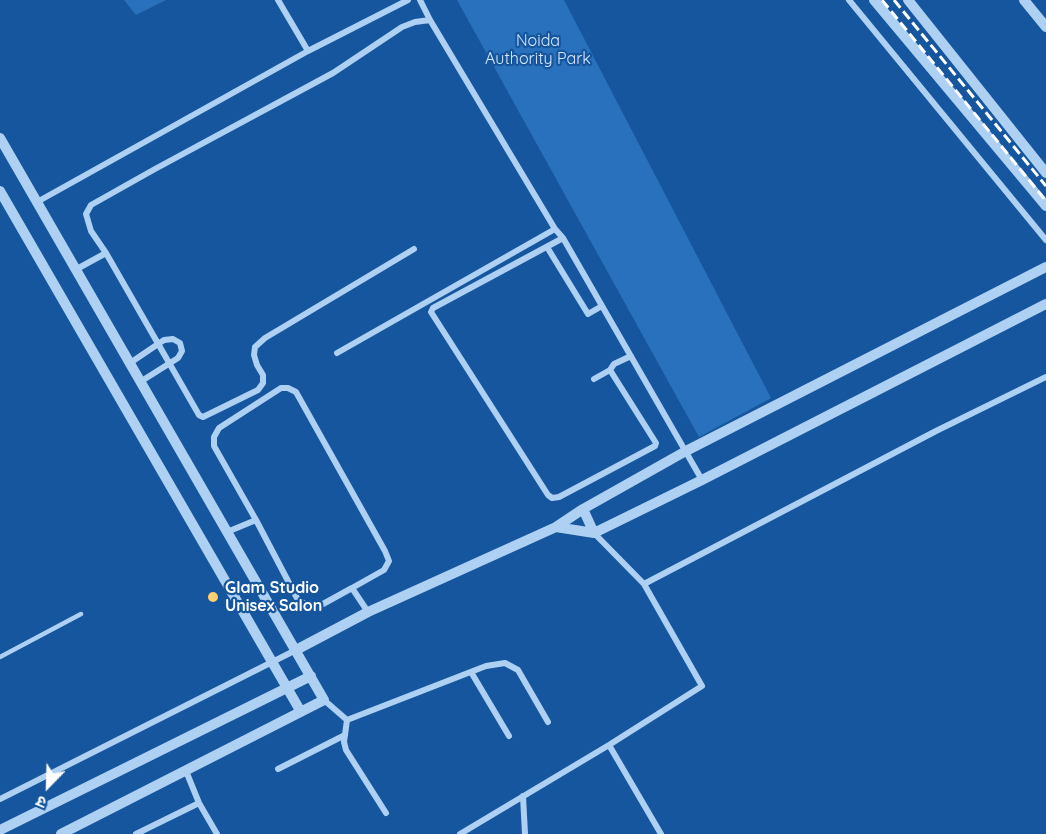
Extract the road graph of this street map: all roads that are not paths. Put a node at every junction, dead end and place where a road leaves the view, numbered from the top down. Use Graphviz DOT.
graph roads {
  1 [pos="278,0"];
  2 [pos="408,0"];
  3 [pos="420,0"];
  4 [pos="849,0"];
  5 [pos="874,0"];
  6 [pos="908,0"];
  7 [pos="1024,0"];
  8 [pos="430,21"];
  9 [pos="1046,27"];
  10 [pos="308,51"];
  11 [pos="0,138"];
  12 [pos="1046,173"];
  13 [pos="0,191"];
  14 [pos="37,202"];
  15 [pos="1046,206"];
  16 [pos="555,229"];
  17 [pos="563,238"];
  18 [pos="1046,240"];
  19 [pos="548,247"];
  20 [pos="414,249"];
  21 [pos="106,253"];
  22 [pos="1046,267"];
  23 [pos="75,270"];
  24 [pos="1046,304"];
  25 [pos="602,306"];
  26 [pos="158,343"];
  27 [pos="337,353"];
  28 [pos="631,356"];
  29 [pos="130,363"];
  30 [pos="170,364"];
  31 [pos="610,370"];
  32 [pos="1046,376"];
  33 [pos="594,379"];
  34 [pos="140,382"];
  35 [pos="686,451"];
  36 [pos="702,480"];
  37 [pos="583,509"];
  38 [pos="256,520"];
  39 [pos="556,527"];
  40 [pos="227,532"];
  41 [pos="594,533"];
  42 [pos="644,584"];
  43 [pos="352,588"];
  44 [pos="368,612"];
  45 [pos="81,614"];
  46 [pos="296,650"];
  47 [pos="0,657"];
  48 [pos="272,662"];
  49 [pos="471,672"];
  50 [pos="311,676"];
  51 [pos="286,687"];
  52 [pos="324,700"];
  53 [pos="301,712"];
  54 [pos="347,720"];
  55 [pos="548,722"];
  56 [pos="345,735"];
  57 [pos="509,736"];
  58 [pos="609,746"];
  59 [pos="279,768"];
  60 [pos="186,771"];
  61 [pos="523,796"];
  62 [pos="0,799"];
  63 [pos="199,803"];
  64 [pos="386,813"];
  65 [pos="0,830"];
  66 [pos="61,834"];
  67 [pos="136,834"];
  68 [pos="217,834"];
  69 [pos="460,834"];
  70 [pos="525,834"];
  71 [pos="662,834"];
  1 -- 10 [label="street"];
  2 -- 10 [label="street"];
  3 -- 8 [label="street"];
  4 -- 18 [label="street"];
  5 -- 15 [label="street"];
  6 -- 12 [label="street"];
  7 -- 9 [label="street"];
  8 -- 16 [label="street"];
  8 -- 21 [label="street"];
  10 -- 14 [label="street"];
  11 -- 14 [label="street"];
  13 -- 48 [label="street"];
  14 -- 23 [label="street"];
  16 -- 17 [label="street"];
  16 -- 27 [label="street"];
  17 -- 19 [label="street"];
  17 -- 25 [label="street"];
  19 -- 25 [label="street"];
  19 -- 31 [label="street"];
  20 -- 30 [label="street"];
  21 -- 23 [label="street"];
  21 -- 26 [label="street"];
  22 -- 35 [label="street"];
  23 -- 29 [label="street"];
  24 -- 36 [label="street"];
  25 -- 28 [label="street"];
  26 -- 29 [label="street"];
  26 -- 30 [label="street"];
  26 -- 30 [label="street"];
  28 -- 31 [label="street"];
  28 -- 35 [label="street"];
  29 -- 34 [label="street"];
  30 -- 34 [label="street"];
  31 -- 33 [label="street"];
  32 -- 42 [label="street"];
  34 -- 40 [label="street"];
  35 -- 36 [label="street"];
  35 -- 37 [label="street"];
  36 -- 41 [label="street"];
  37 -- 39 [label="street"];
  37 -- 41 [label="street"];
  38 -- 40 [label="street"];
  38 -- 43 [label="street"];
  38 -- 43 [label="street"];
  39 -- 41 [label="street"];
  39 -- 44 [label="street"];
  40 -- 46 [label="street"];
  41 -- 42 [label="street"];
  42 -- 58 [label="street"];
  43 -- 44 [label="street"];
  44 -- 46 [label="street"];
  45 -- 47 [label="lane"];
  46 -- 48 [label="street"];
  46 -- 50 [label="street"];
  48 -- 51 [label="street"];
  48 -- 62 [label="street"];
  49 -- 54 [label="street"];
  49 -- 55 [label="street"];
  49 -- 57 [label="street"];
  50 -- 51 [label="street"];
  50 -- 52 [label="street"];
  51 -- 53 [label="street"];
  51 -- 65 [label="street"];
  52 -- 53 [label="street"];
  52 -- 54 [label="street"];
  53 -- 60 [label="street"];
  54 -- 56 [label="street"];
  56 -- 59 [label="street"];
  56 -- 64 [label="street"];
  58 -- 61 [label="street"];
  58 -- 71 [label="street"];
  60 -- 63 [label="street"];
  60 -- 66 [label="street"];
  61 -- 69 [label="street"];
  61 -- 70 [label="street"];
  63 -- 67 [label="street"];
  63 -- 68 [label="street"];
}
